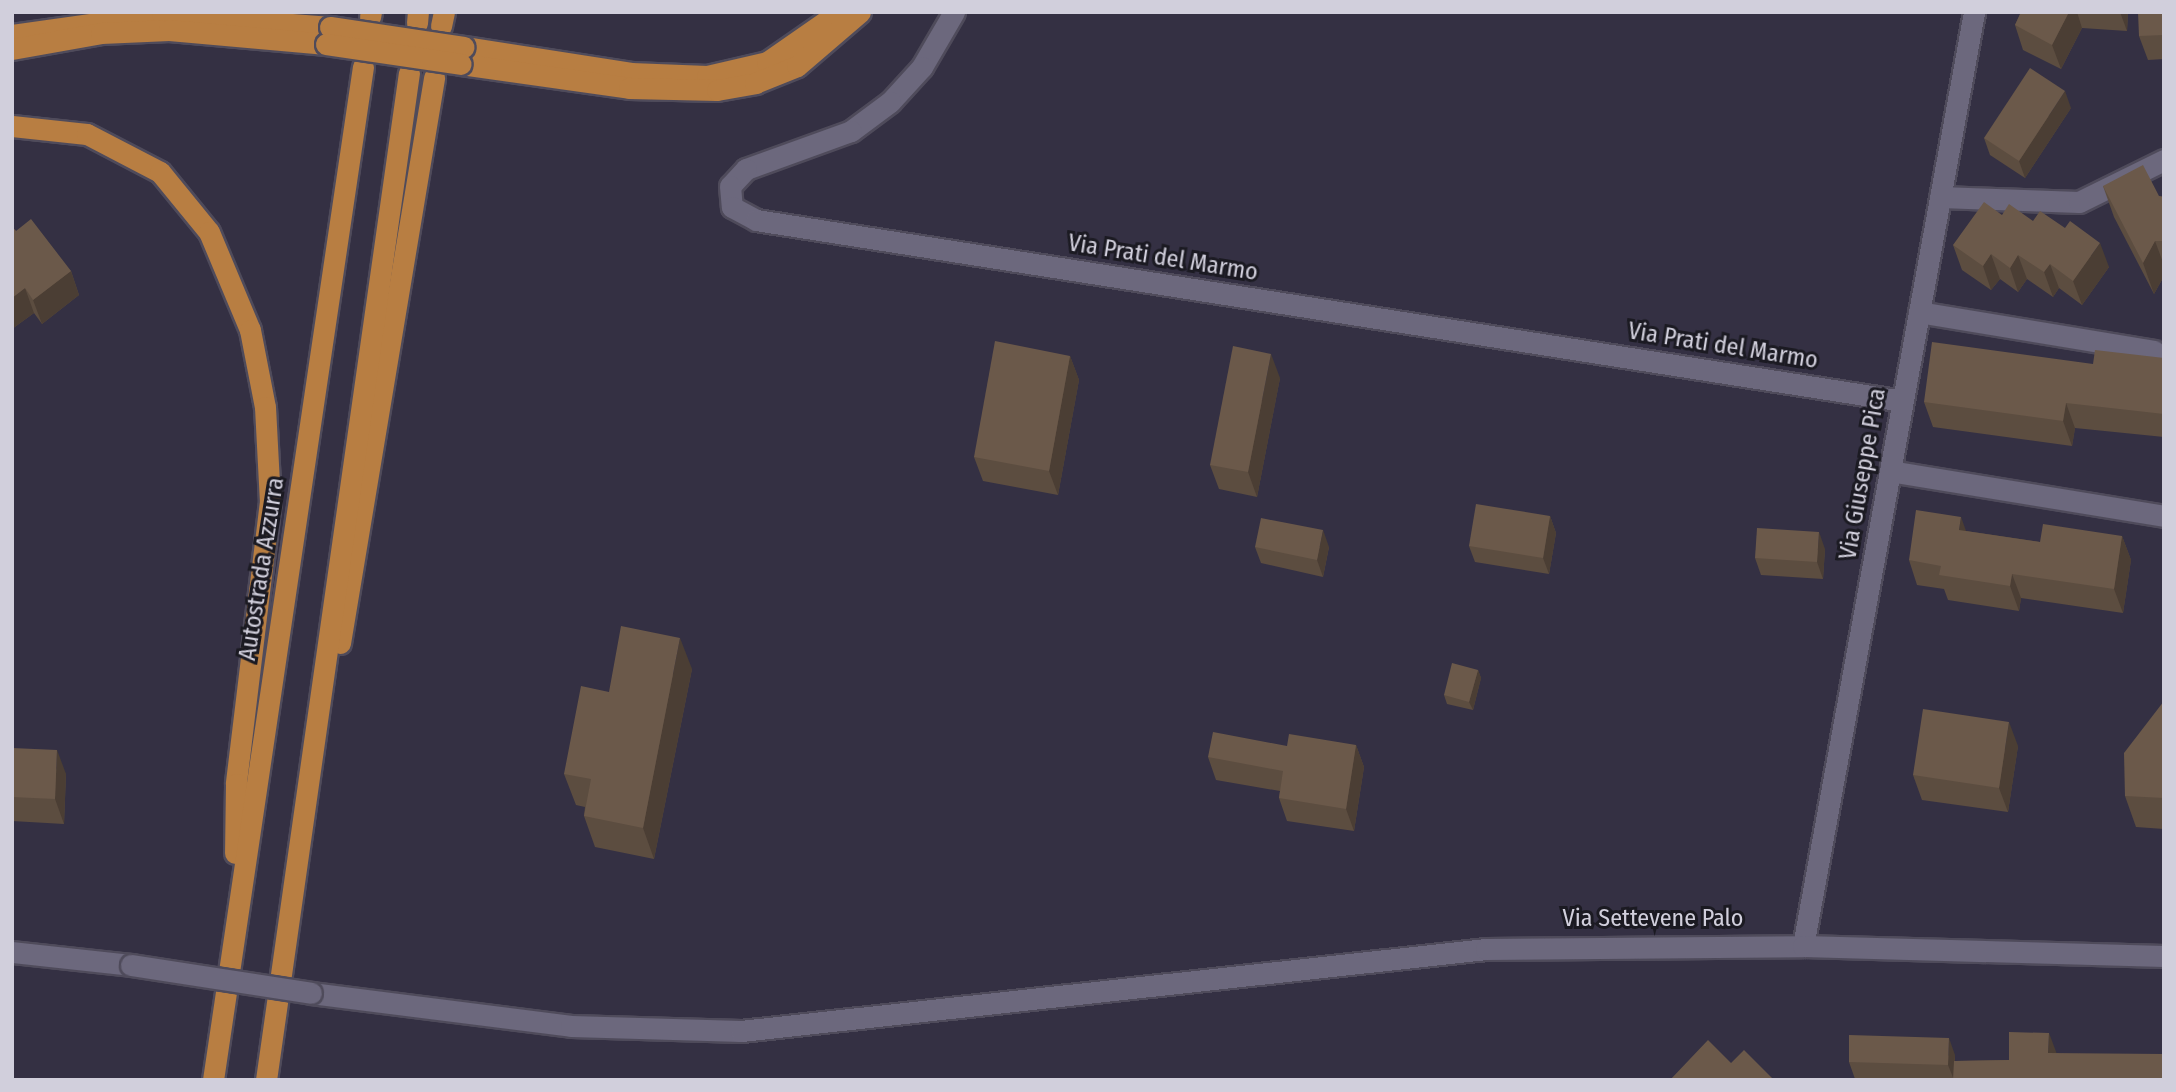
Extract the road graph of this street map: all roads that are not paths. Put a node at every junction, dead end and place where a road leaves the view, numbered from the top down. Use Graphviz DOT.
graph roads {
  1 [pos="839,12"];
  2 [pos="860,12"];
  3 [pos="954,12"];
  4 [pos="1975,12"];
  5 [pos="12,34"];
  6 [pos="328,36"];
  7 [pos="12,50"];
  8 [pos="363,67"];
  9 [pos="410,74"];
  10 [pos="434,78"];
  11 [pos="12,126"];
  12 [pos="2164,160"];
  13 [pos="1940,197"];
  14 [pos="1919,312"];
  15 [pos="2154,351"];
  16 [pos="1903,401"];
  17 [pos="1890,471"];
  18 [pos="2164,516"];
  19 [pos="315,736"];
  20 [pos="236,914"];
  21 [pos="1803,946"];
  22 [pos="12,952"];
  23 [pos="2164,956"];
  24 [pos="213,1080"];
  25 [pos="266,1080"];
  1 -- 6 [label="highway, bridge"];
  2 -- 6 [label="highway, bridge"];
  3 -- 16 [label="street, Via Prati del Marmo"];
  4 -- 13 [label="street, Via Giuseppe Pica"];
  5 -- 6 [label="highway"];
  6 -- 7 [label="highway"];
  8 -- 20 [label="highway, Autostrada Azzurra"];
  9 -- 19 [label="highway"];
  10 -- 19 [label="highway"];
  11 -- 20 [label="highway"];
  12 -- 13 [label="street"];
  13 -- 14 [label="street, Via Giuseppe Pica"];
  14 -- 15 [label="street"];
  14 -- 16 [label="street, Via Giuseppe Pica"];
  16 -- 17 [label="street, Via Giuseppe Pica"];
  17 -- 18 [label="street"];
  17 -- 21 [label="street, Via Giuseppe Pica"];
  19 -- 25 [label="highway"];
  20 -- 24 [label="highway, Autostrada Azzurra"];
  21 -- 22 [label="street, Via Settevene Palo, bridge"];
  21 -- 23 [label="street, Via Settevene Palo"];
}
